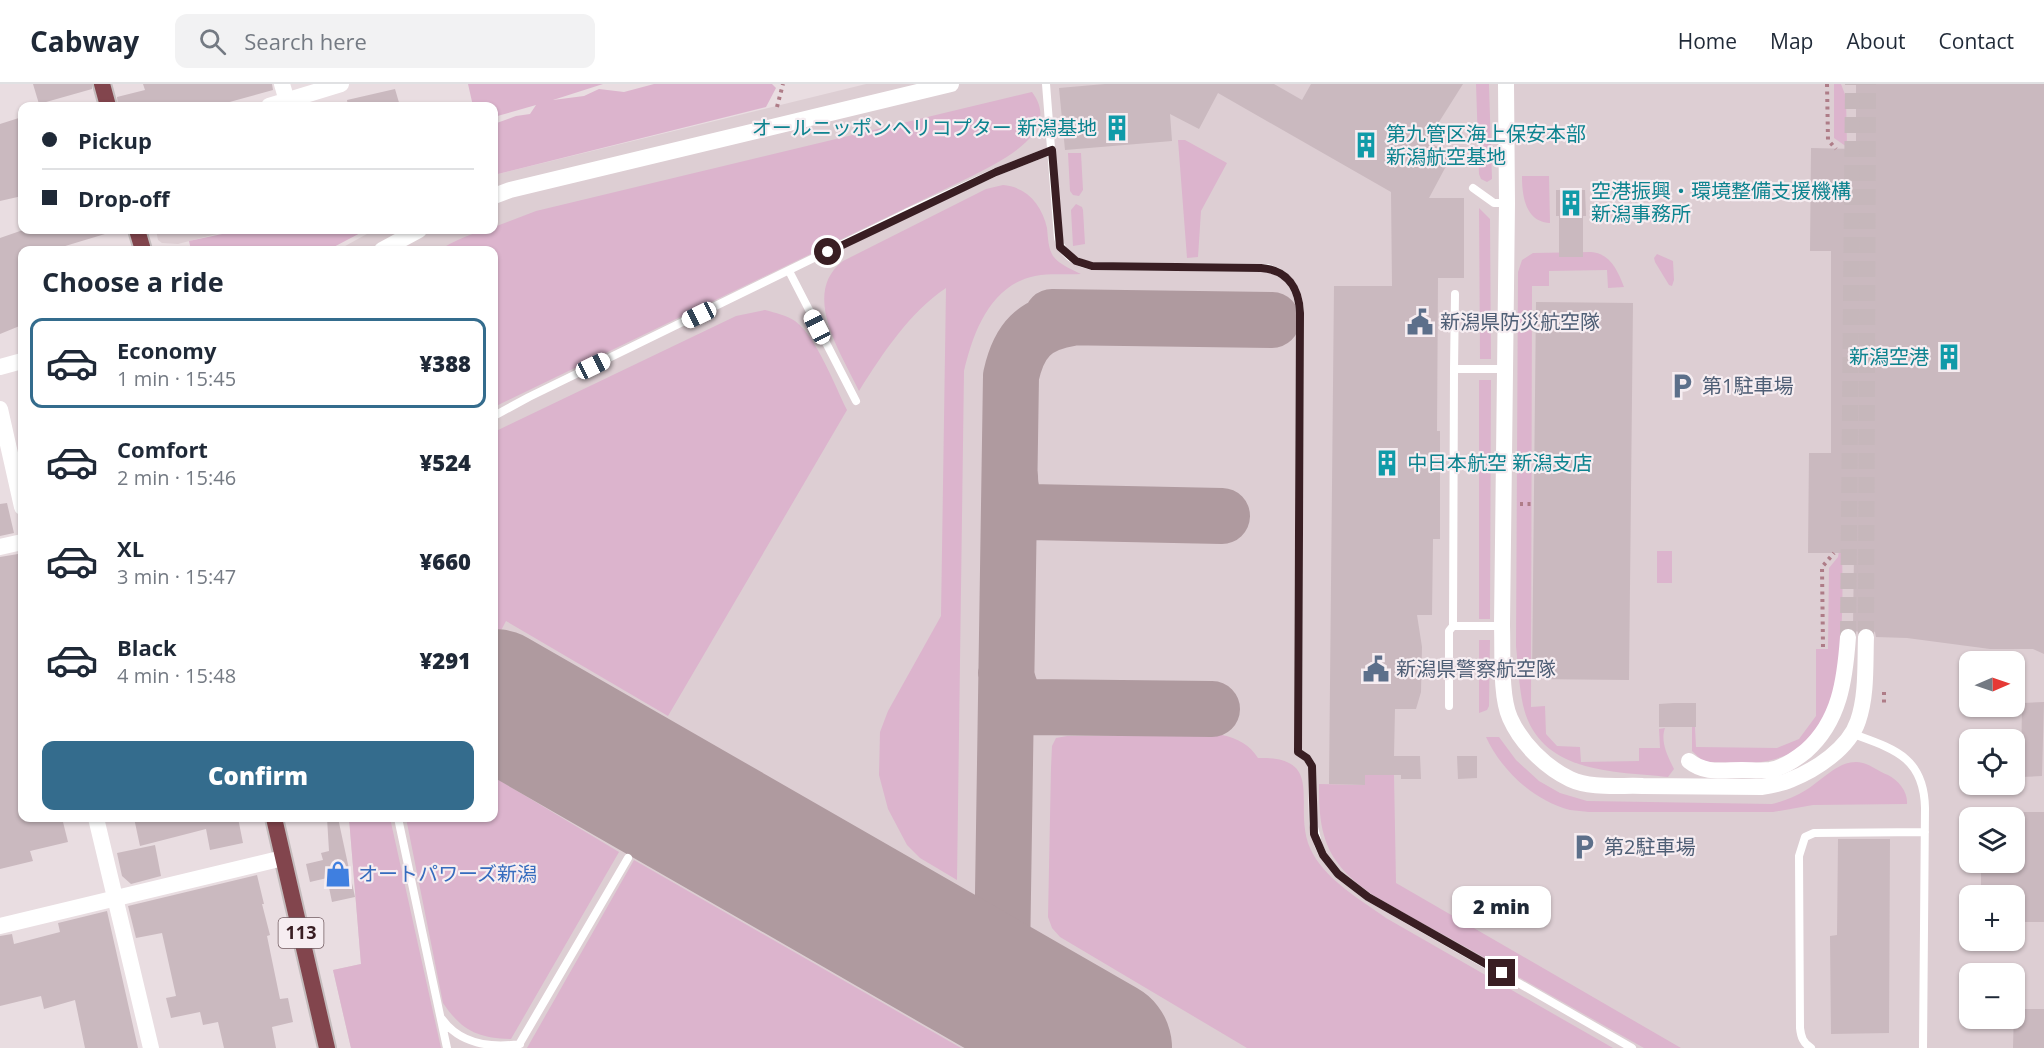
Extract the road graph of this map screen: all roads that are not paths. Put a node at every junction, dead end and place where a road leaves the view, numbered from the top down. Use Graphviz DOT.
graph roads {
  1 [pos="102,84"];
  2 [pos="282,84"];
  3 [pos="341,84"];
  4 [pos="951,84"];
  5 [pos="1046,84"];
  6 [pos="1508,84"];
  7 [pos="287,101"];
  8 [pos="107,102"];
  9 [pos="283,102"];
  10 [pos="1052,150"];
  11 [pos="1473,188"];
  12 [pos="498,195"];
  13 [pos="1507,203"];
  14 [pos="412,234"];
  15 [pos="389,246"];
  16 [pos="789,271"];
  17 [pos="1455,294"];
  18 [pos="18,363"];
  19 [pos="0,367"];
  20 [pos="1454,369"];
  21 [pos="1506,369"];
  22 [pos="856,401"];
  23 [pos="0,409"];
  24 [pos="498,414"];
  25 [pos="18,489"];
  26 [pos="18,543"];
  27 [pos="0,548"];
  28 [pos="1453,626"];
  29 [pos="1502,626"];
  30 [pos="1848,637"];
  31 [pos="1866,637"];
  32 [pos="1449,706"];
  33 [pos="1853,734"];
  34 [pos="1689,761"];
  35 [pos="97,822"];
  36 [pos="275,822"];
  37 [pos="399,822"];
  38 [pos="1925,832"];
  39 [pos="284,858"];
  40 [pos="628,858"];
  41 [pos="115,898"];
  42 [pos="0,926"];
  43 [pos="439,1014"];
  44 [pos="518,1046"];
  45 [pos="151,1048"];
  46 [pos="327,1048"];
  47 [pos="447,1048"];
  48 [pos="1632,1048"];
  49 [pos="1811,1048"];
  50 [pos="1923,1048"];
  1 -- 8 [label="highway"];
  2 -- 7 [label="street"];
  3 -- 7 [label="street"];
  4 -- 12 [label="street"];
  5 -- 10 [label="lane"];
  6 -- 13 [label="street"];
  7 -- 9 [label="street"];
  10 -- 16 [label="lane"];
  10 -- 48 [label="lane"];
  11 -- 13 [label="lane"];
  13 -- 21 [label="street"];
  14 -- 15 [label="street"];
  16 -- 22 [label="lane"];
  16 -- 24 [label="lane"];
  17 -- 20 [label="lane"];
  18 -- 19 [label="street"];
  20 -- 21 [label="lane"];
  20 -- 28 [label="lane"];
  21 -- 29 [label="street"];
  23 -- 25 [label="street"];
  26 -- 27 [label="street"];
  28 -- 29 [label="lane"];
  28 -- 32 [label="lane"];
  29 -- 33 [label="street"];
  30 -- 34 [label="street"];
  31 -- 33 [label="street"];
  33 -- 38 [label="lane"];
  35 -- 41 [label="street"];
  36 -- 39 [label="highway, 113"];
  37 -- 43 [label="lane"];
  38 -- 49 [label="lane"];
  38 -- 50 [label="lane"];
  39 -- 41 [label="street"];
  39 -- 46 [label="highway, 113"];
  40 -- 44 [label="lane"];
  41 -- 42 [label="street"];
  41 -- 45 [label="street"];
  43 -- 44 [label="lane"];
  43 -- 47 [label="lane"];
}
